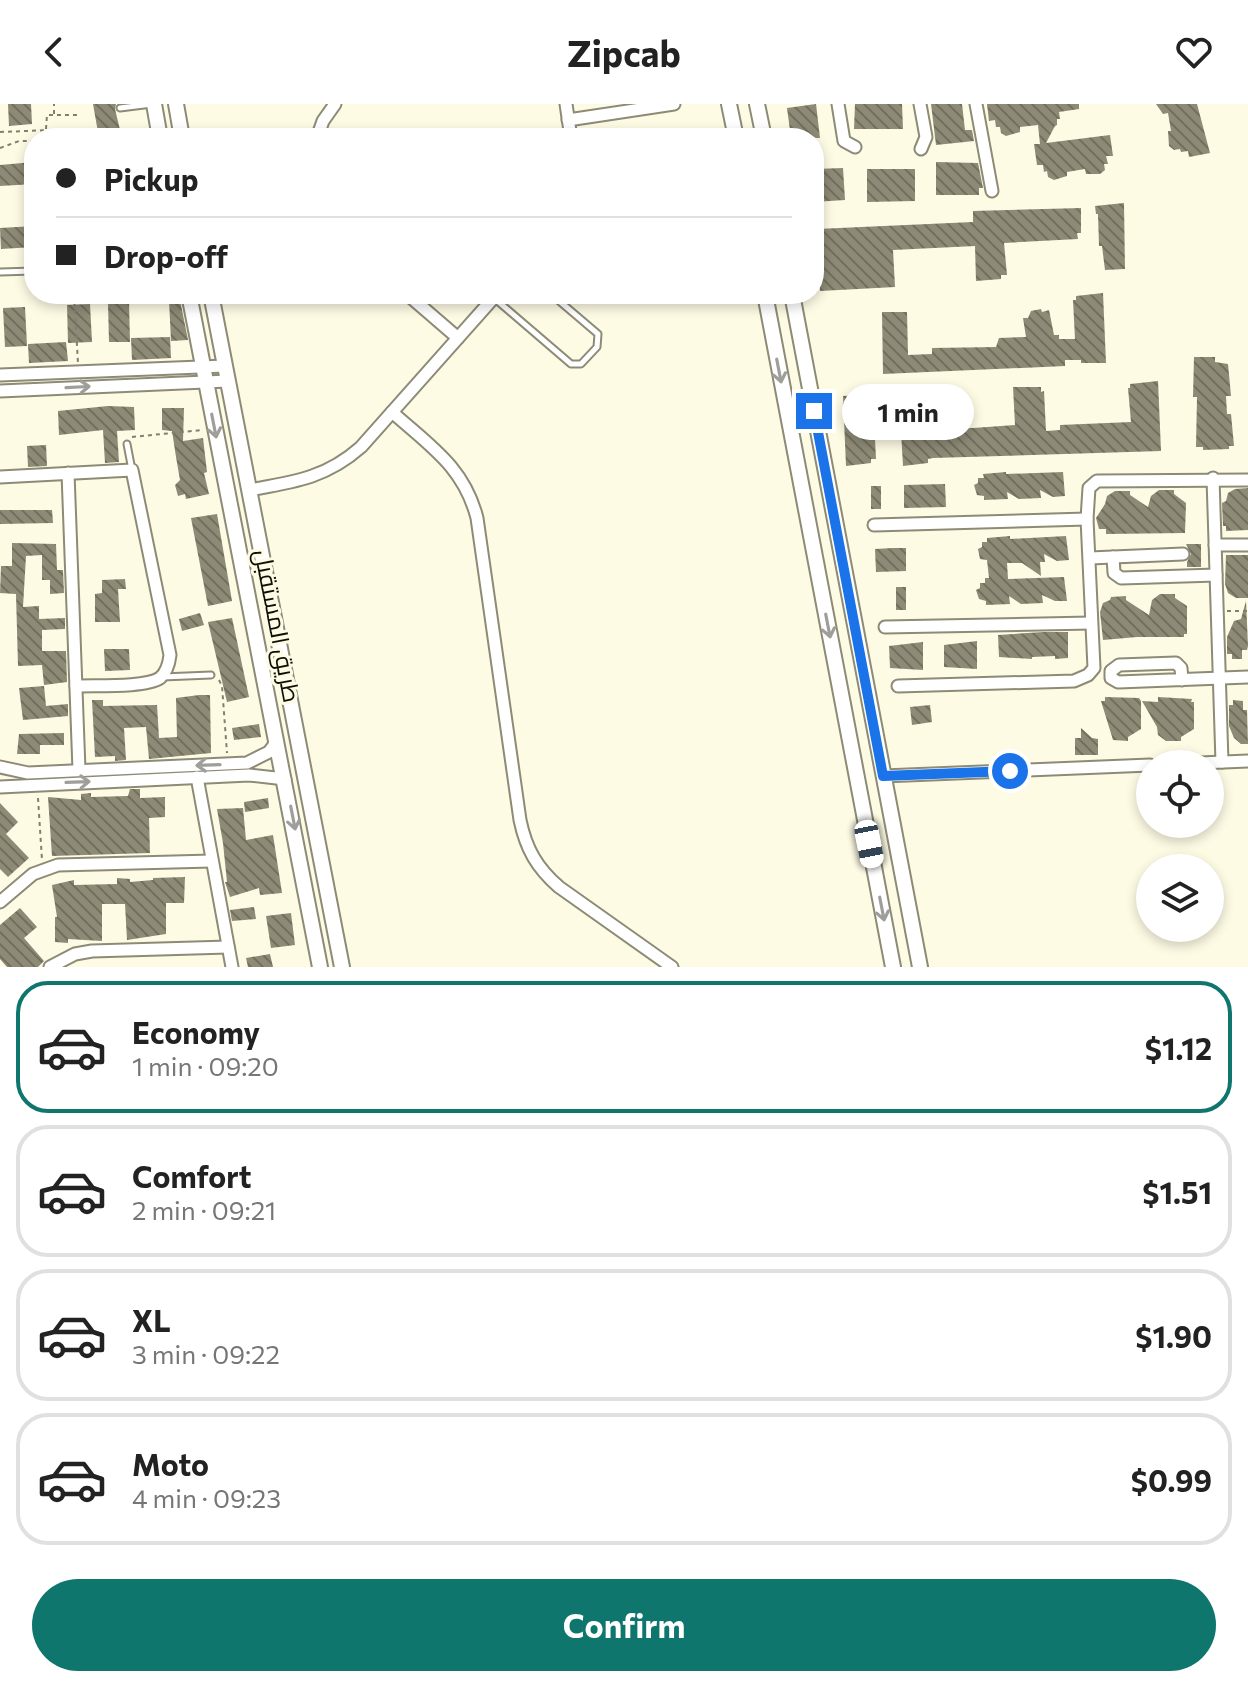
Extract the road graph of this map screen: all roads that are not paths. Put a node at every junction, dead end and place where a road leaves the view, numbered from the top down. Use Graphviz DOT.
graph roads {
  1 [pos="154,104"];
  2 [pos="176,104"];
  3 [pos="335,104"];
  4 [pos="566,104"];
  5 [pos="674,104"];
  6 [pos="729,104"];
  7 [pos="757,104"];
  8 [pos="838,104"];
  9 [pos="920,104"];
  10 [pos="976,104"];
  11 [pos="120,108"];
  12 [pos="568,120"];
  13 [pos="158,128"];
  14 [pos="180,128"];
  15 [pos="321,128"];
  16 [pos="569,128"];
  17 [pos="734,128"];
  18 [pos="762,128"];
  19 [pos="855,147"];
  20 [pos="921,149"];
  21 [pos="992,191"];
  22 [pos="24,271"];
  23 [pos="0,272"];
  24 [pos="191,304"];
  25 [pos="213,304"];
  26 [pos="419,304"];
  27 [pos="488,304"];
  28 [pos="504,304"];
  29 [pos="563,304"];
  30 [pos="767,304"];
  31 [pos="794,304"];
  32 [pos="458,338"];
  33 [pos="226,373"];
  34 [pos="204,374"];
  35 [pos="0,375"];
  36 [pos="0,391"];
  37 [pos="392,412"];
  38 [pos="127,444"];
  39 [pos="132,470"];
  40 [pos="68,473"];
  41 [pos="0,477"];
  42 [pos="1213,478"];
  43 [pos="1248,480"];
  44 [pos="249,490"];
  45 [pos="1087,519"];
  46 [pos="874,525"];
  47 [pos="1215,545"];
  48 [pos="1248,545"];
  49 [pos="1113,557"];
  50 [pos="1090,558"];
  51 [pos="843,569"];
  52 [pos="818,574"];
  53 [pos="1216,575"];
  54 [pos="1177,576"];
  55 [pos="848,593"];
  56 [pos="822,597"];
  57 [pos="1091,623"];
  58 [pos="885,627"];
  59 [pos="211,675"];
  60 [pos="161,677"];
  61 [pos="1248,677"];
  62 [pos="1219,678"];
  63 [pos="1182,680"];
  64 [pos="76,686"];
  65 [pos="898,686"];
  66 [pos="277,741"];
  67 [pos="1222,750"];
  68 [pos="1248,761"];
  69 [pos="1224,762"];
  70 [pos="1136,766"];
  71 [pos="0,767"];
  72 [pos="248,769"];
  73 [pos="79,770"];
  74 [pos="883,776"];
  75 [pos="197,777"];
  76 [pos="285,779"];
  77 [pos="31,780"];
  78 [pos="0,787"];
  79 [pos="212,861"];
  80 [pos="0,902"];
  81 [pos="228,947"];
  82 [pos="50,967"];
  83 [pos="232,967"];
  84 [pos="320,967"];
  85 [pos="342,967"];
  86 [pos="672,967"];
  87 [pos="893,967"];
  88 [pos="920,967"];
  1 -- 11 [label="lane"];
  1 -- 13 [label="street"];
  2 -- 14 [label="street"];
  3 -- 15 [label="street"];
  4 -- 12 [label="street"];
  5 -- 12 [label="street"];
  6 -- 17 [label="street"];
  7 -- 18 [label="street"];
  8 -- 19 [label="street"];
  9 -- 20 [label="street"];
  10 -- 21 [label="street"];
  12 -- 16 [label="street"];
  22 -- 23 [label="lane"];
  24 -- 34 [label="street, طريق المستقبل"];
  25 -- 33 [label="street, طريق المستقبل"];
  26 -- 32 [label="street"];
  27 -- 32 [label="street"];
  28 -- 29 [label="lane"];
  30 -- 52 [label="street, one-way"];
  31 -- 51 [label="street"];
  32 -- 37 [label="street"];
  33 -- 34 [label="street"];
  33 -- 44 [label="street, طريق المستقبل"];
  34 -- 35 [label="street"];
  36 -- 34 [label="street, one-way"];
  34 -- 66 [label="street, طريق المستقبل, one-way"];
  37 -- 44 [label="street"];
  37 -- 86 [label="street"];
  38 -- 39 [label="lane"];
  39 -- 40 [label="street"];
  39 -- 60 [label="street"];
  40 -- 41 [label="street"];
  40 -- 64 [label="street"];
  42 -- 43 [label="street"];
  42 -- 45 [label="street"];
  42 -- 47 [label="street"];
  44 -- 85 [label="street, طريق المستقبل"];
  45 -- 46 [label="street"];
  45 -- 50 [label="street"];
  47 -- 48 [label="street"];
  47 -- 53 [label="street"];
  49 -- 50 [label="street"];
  49 -- 54 [label="street"];
  49 -- 54 [label="street"];
  50 -- 57 [label="street"];
  51 -- 52 [label="street"];
  51 -- 55 [label="street"];
  52 -- 56 [label="street"];
  53 -- 54 [label="street"];
  53 -- 62 [label="street"];
  55 -- 56 [label="street"];
  55 -- 74 [label="street"];
  56 -- 87 [label="street, one-way"];
  57 -- 58 [label="street"];
  57 -- 65 [label="street"];
  59 -- 60 [label="lane"];
  60 -- 64 [label="street"];
  61 -- 62 [label="street"];
  62 -- 63 [label="street"];
  62 -- 67 [label="street"];
  63 -- 63 [label="street"];
  64 -- 73 [label="street"];
  66 -- 72 [label="street"];
  66 -- 76 [label="street, طريق المستقبل"];
  68 -- 69 [label="street"];
  70 -- 74 [label="street"];
  71 -- 77 [label="street"];
  72 -- 73 [label="street, one-way"];
  72 -- 75 [label="street"];
  72 -- 76 [label="street"];
  73 -- 77 [label="street"];
  74 -- 88 [label="street"];
  77 -- 75 [label="street, one-way"];
  75 -- 79 [label="street"];
  76 -- 84 [label="street, طريق المستقبل, one-way"];
  77 -- 78 [label="street"];
  79 -- 80 [label="street"];
  79 -- 81 [label="street"];
  81 -- 82 [label="street"];
  81 -- 83 [label="street"];
}
